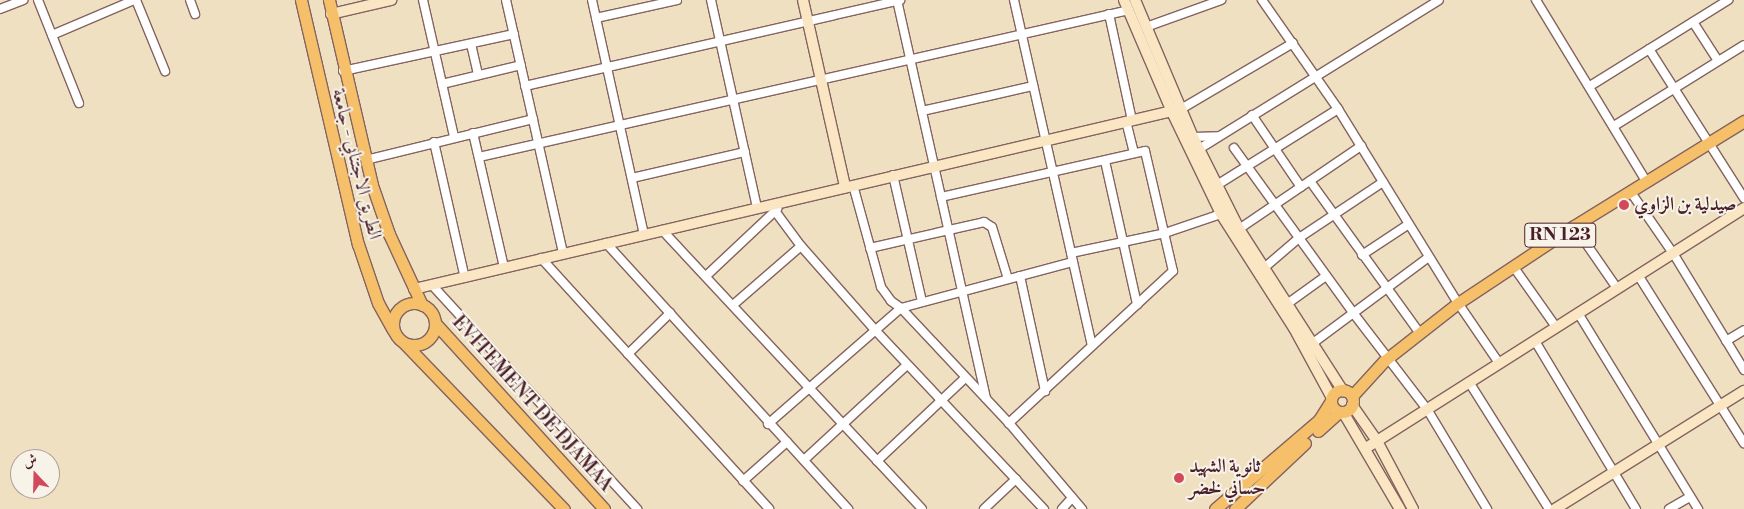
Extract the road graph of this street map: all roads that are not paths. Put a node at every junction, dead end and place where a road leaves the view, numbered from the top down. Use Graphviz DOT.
graph roads {
  1 [pos="23,0"];
  2 [pos="38,0"];
  3 [pos="135,0"];
  4 [pos="190,0"];
  5 [pos="301,0"];
  6 [pos="329,0"];
  7 [pos="391,0"];
  8 [pos="423,0"];
  9 [pos="506,0"];
  10 [pos="592,0"];
  11 [pos="677,0"];
  12 [pos="711,0"];
  13 [pos="802,0"];
  14 [pos="899,0"];
  15 [pos="1014,0"];
  16 [pos="1124,0"];
  17 [pos="1134,0"];
  18 [pos="1221,0"];
  19 [pos="1262,0"];
  20 [pos="1439,0"];
  21 [pos="1536,0"];
  22 [pos="1728,0"];
  23 [pos="0,9"];
  24 [pos="1129,10"];
  25 [pos="195,14"];
  26 [pos="331,14"];
  27 [pos="1110,14"];
  28 [pos="596,18"];
  29 [pos="807,21"];
  30 [pos="1693,22"];
  31 [pos="1146,27"];
  32 [pos="514,34"];
  33 [pos="1022,34"];
  34 [pos="52,35"];
  35 [pos="720,41"];
  36 [pos="471,44"];
  37 [pos="1293,44"];
  38 [pos="1744,45"];
  39 [pos="1649,49"];
  40 [pos="435,53"];
  41 [pos="910,60"];
  42 [pos="1718,61"];
  43 [pos="521,65"];
  44 [pos="607,67"];
  45 [pos="165,71"];
  46 [pos="343,72"];
  47 [pos="1315,74"];
  48 [pos="478,75"];
  49 [pos="820,80"];
  50 [pos="442,84"];
  51 [pos="526,86"];
  52 [pos="1033,86"];
  53 [pos="1590,86"];
  54 [pos="1674,89"];
  55 [pos="733,100"];
  56 [pos="79,103"];
  57 [pos="1338,109"];
  58 [pos="922,111"];
  59 [pos="1176,111"];
  60 [pos="1252,115"];
  61 [pos="533,119"];
  62 [pos="1129,121"];
  63 [pos="1744,121"];
  64 [pos="620,125"];
  65 [pos="1614,126"];
  66 [pos="474,133"];
  67 [pos="1220,135"];
  68 [pos="454,137"];
  69 [pos="1193,137"];
  70 [pos="1045,139"];
  71 [pos="434,142"];
  72 [pos="1708,143"];
  73 [pos="538,144"];
  74 [pos="1361,146"];
  75 [pos="1234,148"];
  76 [pos="1274,150"];
  77 [pos="1195,151"];
  78 [pos="745,152"];
  79 [pos="1134,153"];
  80 [pos="479,157"];
  81 [pos="366,160"];
  82 [pos="1105,161"];
  83 [pos="934,166"];
  84 [pos="1248,167"];
  85 [pos="1053,173"];
  86 [pos="893,175"];
  87 [pos="632,178"];
  88 [pos="1310,181"];
  89 [pos="1646,181"];
  90 [pos="1383,182"];
  91 [pos="1217,185"];
  92 [pos="849,186"];
  93 [pos="1301,187"];
  94 [pos="1630,191"];
  95 [pos="941,197"];
  96 [pos="1744,198"];
  97 [pos="786,201"];
  98 [pos="1275,204"];
  99 [pos="757,207"];
  100 [pos="1744,208"];
  101 [pos="775,211"];
  102 [pos="1221,214"];
  103 [pos="1334,215"];
  104 [pos="1409,224"];
  105 [pos="1574,226"];
  106 [pos="1239,229"];
  107 [pos="662,230"];
  108 [pos="948,230"];
  109 [pos="1165,232"];
  110 [pos="644,234"];
  111 [pos="1299,238"];
  112 [pos="908,240"];
  113 [pos="1123,242"];
  114 [pos="606,243"];
  115 [pos="801,246"];
  116 [pos="870,248"];
  117 [pos="563,253"];
  118 [pos="1071,253"];
  119 [pos="1673,253"];
  120 [pos="1362,255"];
  121 [pos="1429,257"];
  122 [pos="541,258"];
  123 [pos="1073,262"];
  124 [pos="1513,266"];
  125 [pos="504,267"];
  126 [pos="1264,268"];
  127 [pos="1638,275"];
  128 [pos="706,276"];
  129 [pos="1020,276"];
  130 [pos="1326,276"];
  131 [pos="465,278"];
  132 [pos="1008,279"];
  133 [pos="432,285"];
  134 [pos="1386,288"];
  135 [pos="1617,288"];
  136 [pos="414,289"];
  137 [pos="962,291"];
  138 [pos="922,302"];
  139 [pos="1458,303"];
  140 [pos="732,304"];
  141 [pos="1138,304"];
  142 [pos="1288,304"];
  143 [pos="422,305"];
  144 [pos="901,308"];
  145 [pos="670,313"];
  146 [pos="1354,314"];
  147 [pos="1578,314"];
  148 [pos="435,323"];
  149 [pos="1556,327"];
  150 [pos="394,330"];
  151 [pos="1744,330"];
  152 [pos="876,331"];
  153 [pos="1419,332"];
  154 [pos="1535,341"];
  155 [pos="1726,341"];
  156 [pos="1313,343"];
  157 [pos="405,344"];
  158 [pos="1092,345"];
  159 [pos="628,354"];
  160 [pos="1386,359"];
  161 [pos="1500,363"];
  162 [pos="907,365"];
  163 [pos="1744,370"];
  164 [pos="965,378"];
  165 [pos="1469,382"];
  166 [pos="810,388"];
  167 [pos="1045,391"];
  168 [pos="1744,391"];
  169 [pos="1349,396"];
  170 [pos="986,398"];
  171 [pos="1331,399"];
  172 [pos="942,402"];
  173 [pos="1720,406"];
  174 [pos="1427,409"];
  175 [pos="1341,412"];
  176 [pos="1009,423"];
  177 [pos="768,424"];
  178 [pos="843,424"];
  179 [pos="1377,441"];
  180 [pos="787,442"];
  181 [pos="1744,443"];
  182 [pos="1657,445"];
  183 [pos="1366,448"];
  184 [pos="804,460"];
  185 [pos="877,461"];
  186 [pos="1614,472"];
  187 [pos="1016,479"];
  188 [pos="743,481"];
  189 [pos="1690,497"];
  190 [pos="1072,498"];
  191 [pos="564,509"];
  192 [pos="604,509"];
  193 [pos="637,509"];
  194 [pos="769,509"];
  195 [pos="848,509"];
  196 [pos="922,509"];
  197 [pos="984,509"];
  198 [pos="1044,509"];
  199 [pos="1062,509"];
  200 [pos="1082,509"];
  201 [pos="1215,509"];
  202 [pos="1235,509"];
  203 [pos="1400,509"];
  204 [pos="1414,509"];
  205 [pos="1488,509"];
  206 [pos="1549,509"];
  207 [pos="1554,509"];
  208 [pos="1636,509"];
  209 [pos="1669,509"];
  210 [pos="1698,509"];
  1 -- 23 [label="street"];
  2 -- 34 [label="street"];
  3 -- 34 [label="street"];
  3 -- 45 [label="street"];
  4 -- 25 [label="street"];
  5 -- 150 [label="main road, الطريق الاجتنابي - جامعة"];
  6 -- 26 [label="main road, الطريق الاجتنابي - جامعة"];
  7 -- 26 [label="street"];
  8 -- 40 [label="street"];
  9 -- 32 [label="street"];
  10 -- 28 [label="street"];
  11 -- 28 [label="street"];
  12 -- 35 [label="street"];
  13 -- 29 [label="street"];
  14 -- 29 [label="street"];
  14 -- 41 [label="street"];
  15 -- 33 [label="street"];
  16 -- 24 [label="street"];
  17 -- 31 [label="street"];
  18 -- 31 [label="street"];
  19 -- 37 [label="street"];
  20 -- 47 [label="street"];
  21 -- 53 [label="street"];
  22 -- 30 [label="street"];
  24 -- 27 [label="street"];
  24 -- 59 [label="street"];
  26 -- 46 [label="main road, الطريق الاجتنابي - جامعة"];
  27 -- 33 [label="street"];
  27 -- 62 [label="street"];
  28 -- 44 [label="street"];
  29 -- 35 [label="street"];
  29 -- 49 [label="street"];
  30 -- 39 [label="street"];
  30 -- 42 [label="street"];
  31 -- 59 [label="street"];
  32 -- 36 [label="street"];
  32 -- 43 [label="street"];
  33 -- 41 [label="street"];
  33 -- 52 [label="street"];
  34 -- 56 [label="street"];
  35 -- 44 [label="street"];
  35 -- 55 [label="street"];
  36 -- 40 [label="street"];
  36 -- 48 [label="street"];
  37 -- 47 [label="street"];
  37 -- 59 [label="street"];
  38 -- 42 [label="street"];
  39 -- 53 [label="street"];
  39 -- 54 [label="street"];
  40 -- 46 [label="street"];
  40 -- 50 [label="street"];
  41 -- 49 [label="street"];
  41 -- 58 [label="street"];
  42 -- 54 [label="street"];
  43 -- 48 [label="street"];
  43 -- 51 [label="street"];
  44 -- 51 [label="street"];
  44 -- 64 [label="street"];
  46 -- 81 [label="main road, الطريق الاجتنابي - جامعة"];
  47 -- 57 [label="street"];
  47 -- 60 [label="street"];
  48 -- 50 [label="street"];
  49 -- 55 [label="street"];
  49 -- 92 [label="street"];
  50 -- 68 [label="street"];
  51 -- 61 [label="street"];
  52 -- 58 [label="street"];
  52 -- 70 [label="street"];
  53 -- 65 [label="street"];
  54 -- 65 [label="street"];
  54 -- 72 [label="street"];
  55 -- 64 [label="street"];
  55 -- 78 [label="street"];
  57 -- 74 [label="street"];
  57 -- 76 [label="street"];
  58 -- 83 [label="street"];
  59 -- 62 [label="street"];
  59 -- 69 [label="street"];
  59 -- 77 [label="street"];
  60 -- 67 [label="street"];
  60 -- 76 [label="street"];
  61 -- 66 [label="street"];
  61 -- 73 [label="street"];
  62 -- 70 [label="street"];
  62 -- 79 [label="street"];
  63 -- 72 [label="main road, RN 123"];
  64 -- 73 [label="street"];
  64 -- 87 [label="street"];
  65 -- 89 [label="street"];
  66 -- 68 [label="street"];
  66 -- 80 [label="street"];
  67 -- 69 [label="street"];
  67 -- 77 [label="street"];
  68 -- 71 [label="street"];
  69 -- 77 [label="street"];
  70 -- 83 [label="street"];
  70 -- 85 [label="street"];
  71 -- 81 [label="street"];
  71 -- 131 [label="street"];
  72 -- 89 [label="main road, RN 123"];
  72 -- 96 [label="street"];
  73 -- 80 [label="street"];
  73 -- 117 [label="street"];
  74 -- 88 [label="street"];
  74 -- 90 [label="street"];
  75 -- 84 [label="street"];
  76 -- 84 [label="street"];
  76 -- 93 [label="street"];
  77 -- 91 [label="street"];
  77 -- 102 [label="street"];
  78 -- 87 [label="street"];
  78 -- 99 [label="street"];
  79 -- 82 [label="street"];
  79 -- 109 [label="street"];
  80 -- 125 [label="street"];
  81 -- 136 [label="main road, الطريق الاجتنابي - جامعة"];
  82 -- 85 [label="street"];
  82 -- 113 [label="street"];
  83 -- 86 [label="street"];
  83 -- 95 [label="street"];
  84 -- 91 [label="street"];
  84 -- 98 [label="street"];
  85 -- 95 [label="street"];
  85 -- 118 [label="street"];
  86 -- 92 [label="street"];
  86 -- 112 [label="street"];
  87 -- 110 [label="street"];
  88 -- 93 [label="street"];
  88 -- 103 [label="street"];
  89 -- 94 [label="main road, RN 123"];
  90 -- 103 [label="street"];
  90 -- 104 [label="street"];
  91 -- 106 [label="street"];
  92 -- 97 [label="street"];
  92 -- 116 [label="street"];
  93 -- 98 [label="street"];
  94 -- 105 [label="main road, RN 123"];
  94 -- 119 [label="street"];
  95 -- 108 [label="street"];
  97 -- 99 [label="street"];
  97 -- 101 [label="street"];
  98 -- 106 [label="street"];
  98 -- 111 [label="street"];
  99 -- 107 [label="street"];
  100 -- 119 [label="street"];
  101 -- 115 [label="street"];
  101 -- 128 [label="street"];
  102 -- 109 [label="street"];
  102 -- 171 [label="street"];
  103 -- 111 [label="street"];
  103 -- 120 [label="street"];
  104 -- 120 [label="street"];
  104 -- 121 [label="street"];
  105 -- 124 [label="main road, RN 123"];
  105 -- 135 [label="street"];
  106 -- 126 [label="street"];
  107 -- 110 [label="street"];
  107 -- 128 [label="street"];
  108 -- 112 [label="street"];
  108 -- 132 [label="street"];
  108 -- 137 [label="street"];
  109 -- 113 [label="street"];
  109 -- 141 [label="street"];
  110 -- 114 [label="street"];
  111 -- 126 [label="street"];
  111 -- 130 [label="street"];
  112 -- 116 [label="street"];
  112 -- 138 [label="street"];
  113 -- 118 [label="street"];
  113 -- 141 [label="street"];
  114 -- 117 [label="street"];
  114 -- 145 [label="street"];
  115 -- 140 [label="street"];
  115 -- 152 [label="street"];
  116 -- 144 [label="street"];
  117 -- 122 [label="street"];
  118 -- 123 [label="street"];
  119 -- 127 [label="street"];
  119 -- 155 [label="street"];
  120 -- 134 [label="street"];
  121 -- 134 [label="street"];
  121 -- 139 [label="street"];
  122 -- 125 [label="street"];
  122 -- 159 [label="street"];
  123 -- 129 [label="street"];
  123 -- 158 [label="street"];
  124 -- 139 [label="main road, RN 123"];
  124 -- 149 [label="street"];
  125 -- 131 [label="street"];
  126 -- 142 [label="street"];
  127 -- 135 [label="street"];
  127 -- 173 [label="street"];
  128 -- 140 [label="street"];
  129 -- 132 [label="street"];
  129 -- 167 [label="street"];
  130 -- 142 [label="street"];
  130 -- 146 [label="street"];
  131 -- 133 [label="street"];
  132 -- 137 [label="street"];
  133 -- 136 [label="street"];
  133 -- 193 [label="street"];
  134 -- 146 [label="street"];
  134 -- 153 [label="street"];
  135 -- 147 [label="street"];
  136 -- 143 [label="main road, الطريق الاجتنابي - جامعة"];
  137 -- 138 [label="street"];
  137 -- 170 [label="street"];
  138 -- 144 [label="street"];
  139 -- 153 [label="main road, RN 123"];
  139 -- 161 [label="street"];
  140 -- 166 [label="street"];
  141 -- 158 [label="street"];
  142 -- 156 [label="street"];
  143 -- 148 [label="main road"];
  143 -- 150 [label="main road"];
  144 -- 152 [label="street"];
  144 -- 164 [label="street"];
  145 -- 159 [label="street"];
  145 -- 177 [label="street"];
  146 -- 156 [label="street"];
  146 -- 160 [label="street"];
  147 -- 149 [label="street"];
  147 -- 182 [label="street"];
  148 -- 157 [label="main road"];
  148 -- 192 [label="main road, EVITEMENT DE DJAMAA"];
  149 -- 154 [label="street"];
  150 -- 157 [label="main road"];
  151 -- 155 [label="street"];
  152 -- 162 [label="street"];
  152 -- 166 [label="street"];
  153 -- 160 [label="main road, RN 123"];
  154 -- 161 [label="street"];
  154 -- 186 [label="street"];
  155 -- 163 [label="street"];
  156 -- 169 [label="street"];
  157 -- 191 [label="main road"];
  158 -- 167 [label="street"];
  159 -- 188 [label="street"];
  160 -- 169 [label="main road, RN 123"];
  160 -- 174 [label="street"];
  161 -- 165 [label="street"];
  162 -- 172 [label="street"];
  162 -- 178 [label="street"];
  164 -- 170 [label="street"];
  164 -- 172 [label="street"];
  165 -- 174 [label="street"];
  165 -- 206 [label="street"];
  166 -- 177 [label="street"];
  166 -- 178 [label="street"];
  167 -- 176 [label="street"];
  168 -- 173 [label="street"];
  169 -- 171 [label="main road"];
  169 -- 175 [label="main road"];
  169 -- 179 [label="street"];
  170 -- 176 [label="street"];
  171 -- 175 [label="main road"];
  171 -- 201 [label="main road"];
  172 -- 185 [label="street"];
  172 -- 187 [label="street"];
  173 -- 181 [label="street"];
  173 -- 182 [label="street"];
  174 -- 179 [label="street"];
  174 -- 205 [label="street"];
  175 -- 183 [label="street"];
  175 -- 202 [label="main road"];
  176 -- 190 [label="street"];
  177 -- 180 [label="street"];
  178 -- 184 [label="street"];
  178 -- 185 [label="street"];
  179 -- 183 [label="street"];
  179 -- 204 [label="street"];
  180 -- 184 [label="street"];
  180 -- 188 [label="street"];
  182 -- 186 [label="street"];
  182 -- 189 [label="street"];
  183 -- 203 [label="street"];
  184 -- 195 [label="street"];
  185 -- 196 [label="street"];
  186 -- 207 [label="street"];
  186 -- 208 [label="street"];
  187 -- 197 [label="street"];
  187 -- 198 [label="street"];
  188 -- 194 [label="street"];
  189 -- 209 [label="street"];
  189 -- 210 [label="street"];
  190 -- 199 [label="street"];
  190 -- 200 [label="street"];
}
